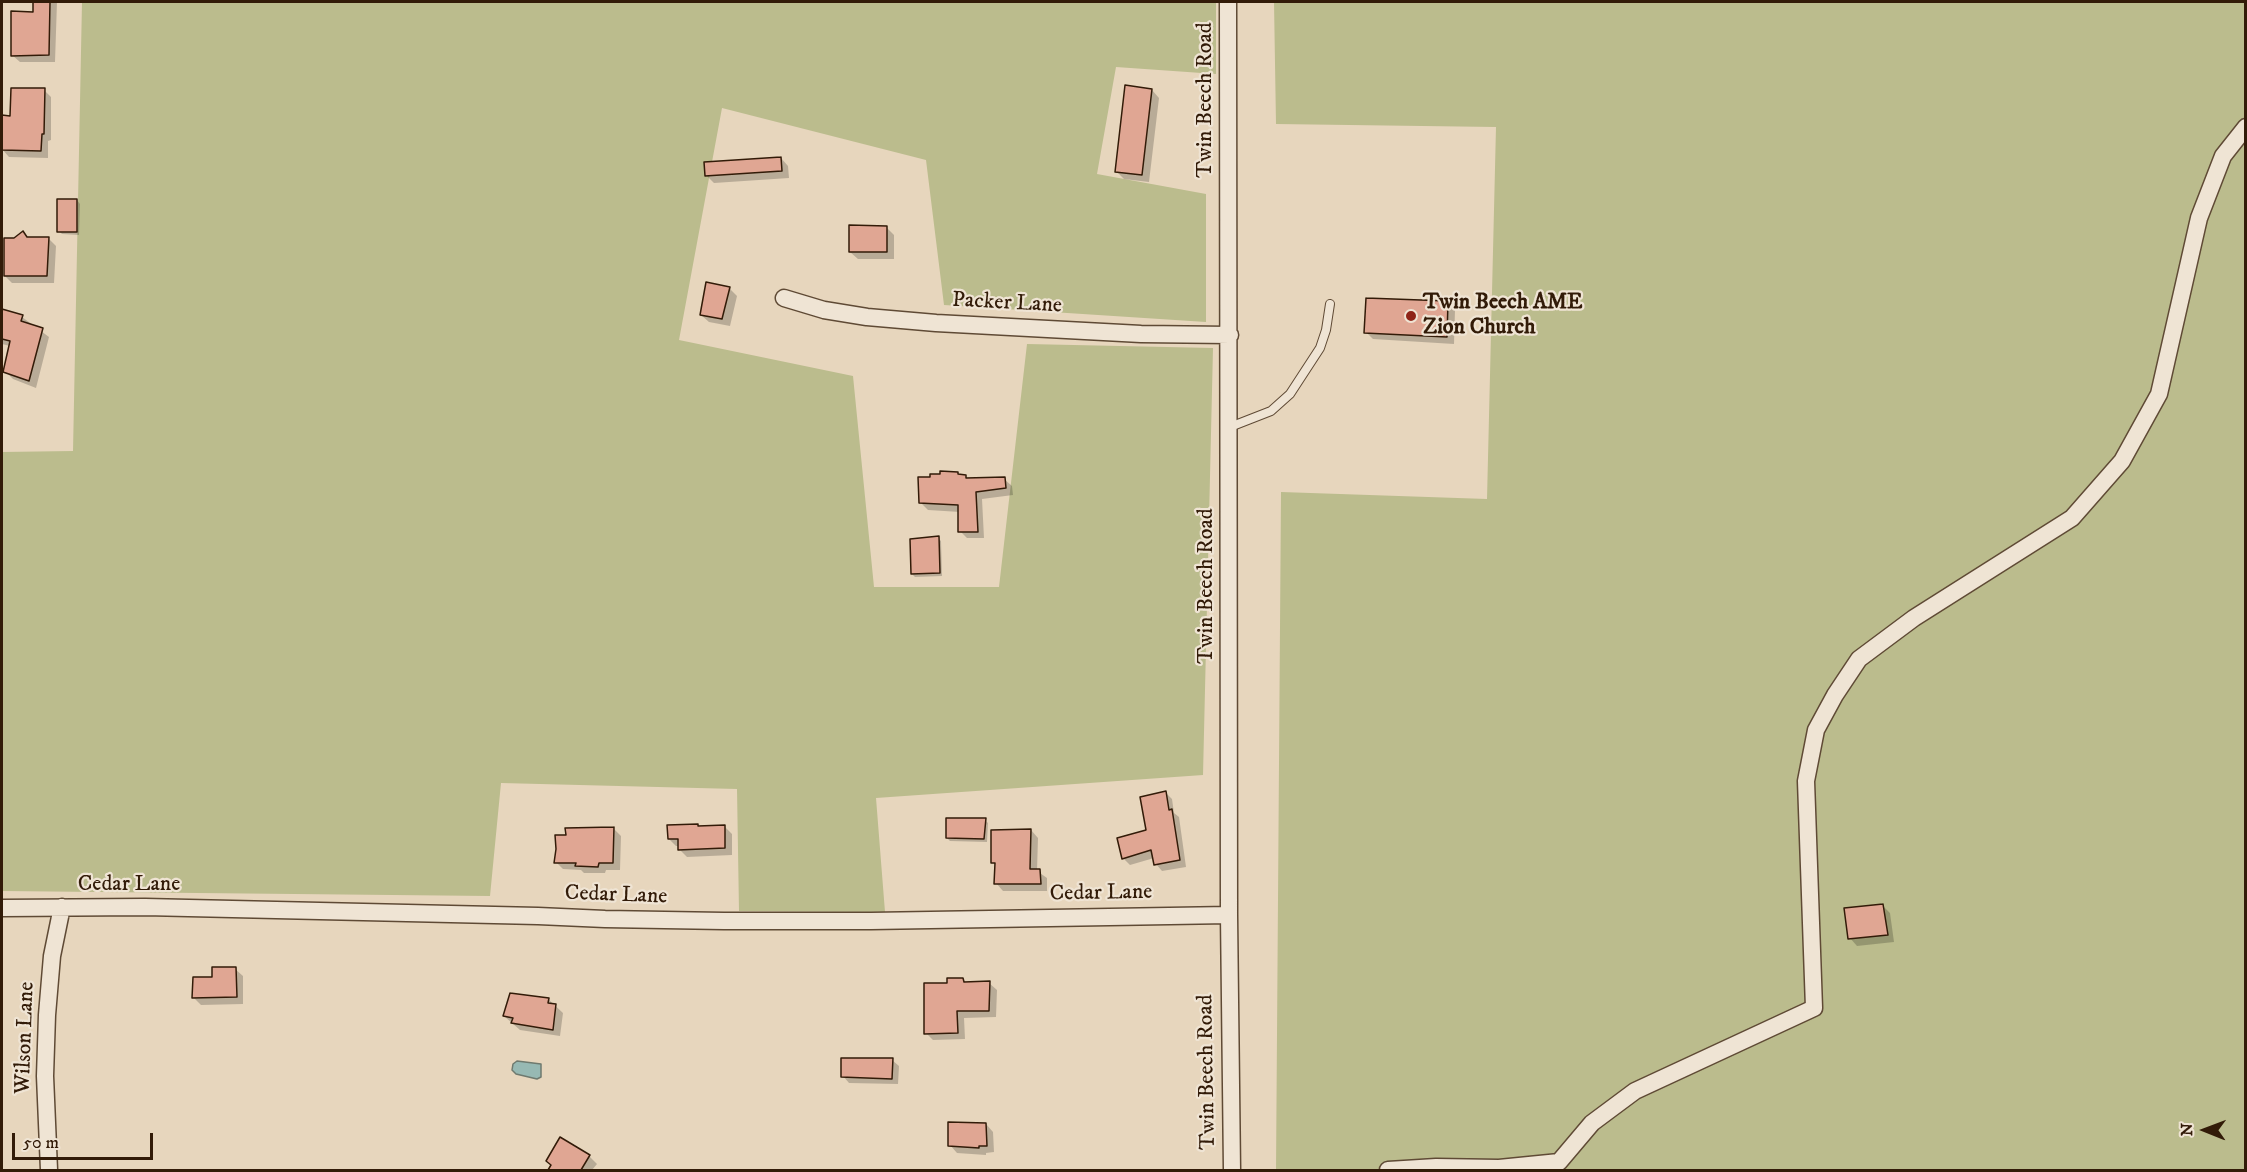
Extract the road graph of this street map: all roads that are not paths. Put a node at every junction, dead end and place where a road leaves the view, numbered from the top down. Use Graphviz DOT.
graph roads {
  1 [pos="1228,2"];
  2 [pos="2246,127"];
  3 [pos="784,298"];
  4 [pos="1330,304"];
  5 [pos="1230,336"];
  6 [pos="1230,427"];
  7 [pos="62,907"];
  8 [pos="2,908"];
  9 [pos="1229,915"];
  10 [pos="49,1170"];
  11 [pos="1232,1170"];
  12 [pos="1388,1170"];
  1 -- 5 [label="street, Twin Beech Road"];
  2 -- 12 [label="street"];
  3 -- 5 [label="street, Packer Lane"];
  4 -- 6 [label="lane"];
  5 -- 6 [label="street, Twin Beech Road"];
  6 -- 9 [label="street, Twin Beech Road"];
  7 -- 8 [label="street, Cedar Lane"];
  7 -- 9 [label="street, Cedar Lane"];
  7 -- 10 [label="street, Wilson Lane"];
  9 -- 11 [label="street, Twin Beech Road"];
}
